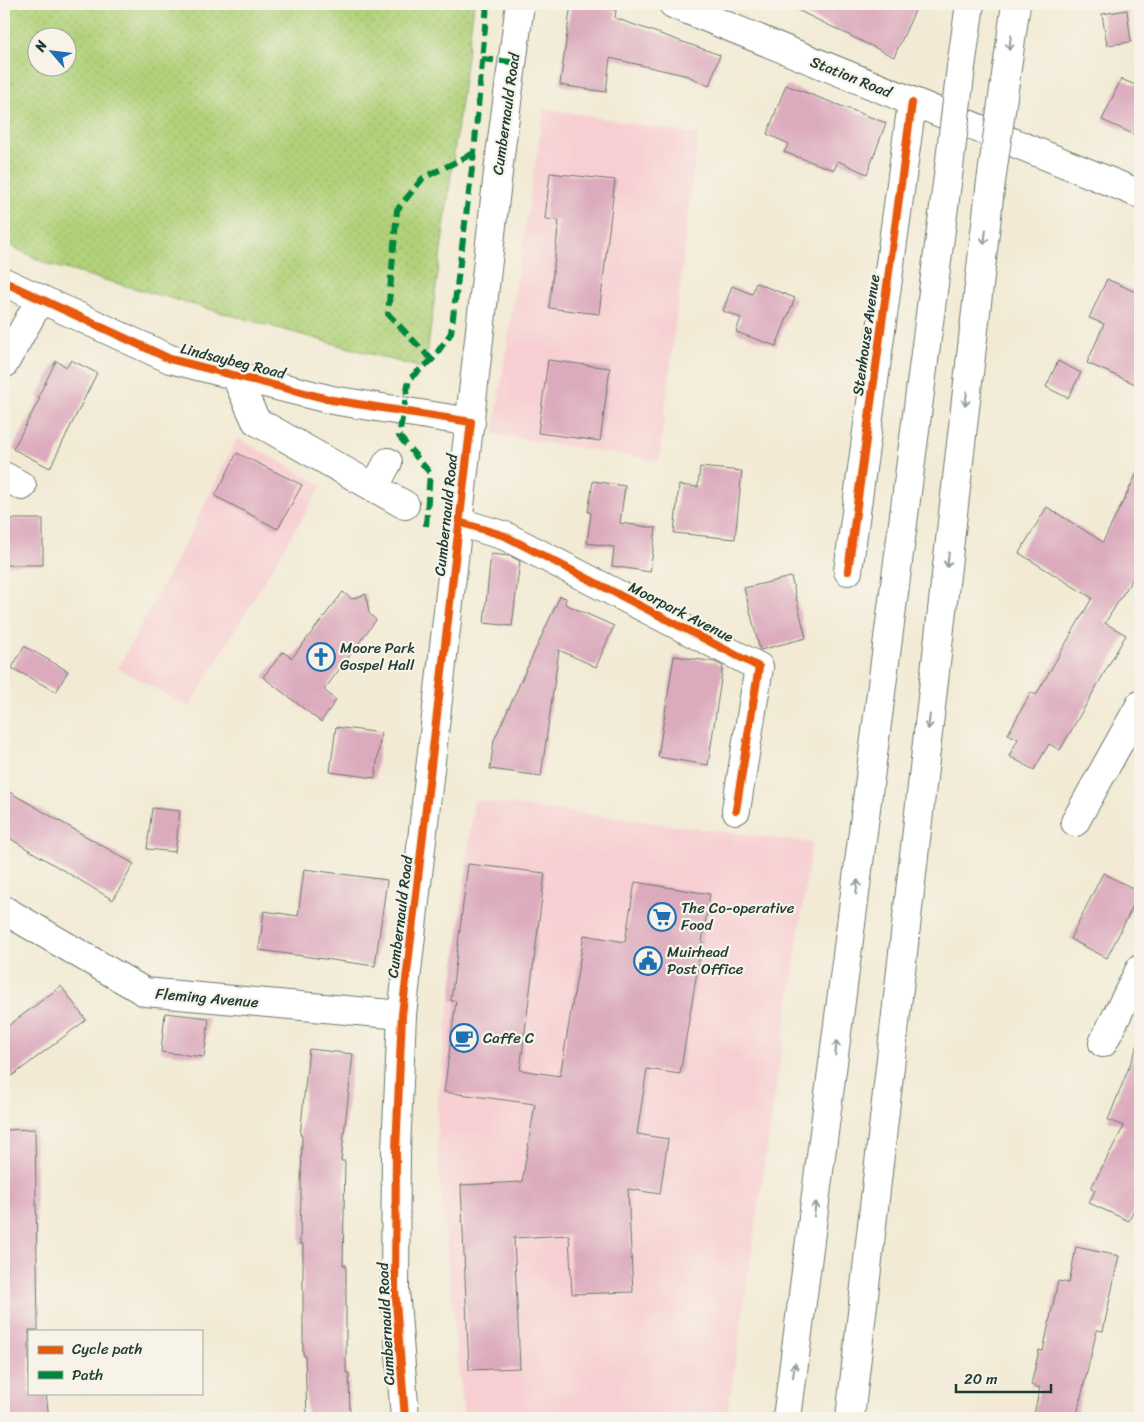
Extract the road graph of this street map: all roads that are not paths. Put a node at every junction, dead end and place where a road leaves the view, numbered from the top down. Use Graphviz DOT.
graph roads {
  1 [pos="520,4"];
  2 [pos="673,4"];
  3 [pos="970,4"];
  4 [pos="1016,4"];
  5 [pos="912,103"];
  6 [pos="1140,194"];
  7 [pos="4,282"];
  8 [pos="40,300"];
  9 [pos="4,364"];
  10 [pos="235,375"];
  11 [pos="471,422"];
  12 [pos="388,462"];
  13 [pos="374,488"];
  14 [pos="405,505"];
  15 [pos="459,522"];
  16 [pos="848,571"];
  17 [pos="1140,705"];
  18 [pos="736,810"];
  19 [pos="1076,822"];
  20 [pos="4,910"];
  21 [pos="1140,968"];
  22 [pos="402,1015"];
  23 [pos="1103,1043"];
  24 [pos="405,1418"];
  25 [pos="787,1418"];
  26 [pos="850,1418"];
  1 -- 11 [label="main road, Cumbernauld Road"];
  2 -- 5 [label="main road, Station Road"];
  25 -- 3 [label="main road, one-way, bridge"];
  4 -- 26 [label="main road, one-way, bridge"];
  5 -- 6 [label="main road, Station Road"];
  5 -- 16 [label="main road, Stenhouse Avenue"];
  7 -- 8 [label="main road, Lindsaybeg Road"];
  8 -- 9 [label="main road"];
  8 -- 10 [label="main road, Lindsaybeg Road"];
  10 -- 11 [label="main road, Lindsaybeg Road"];
  10 -- 13 [label="main road, Lindsaybeg Road"];
  11 -- 15 [label="main road, Cumbernauld Road"];
  12 -- 13 [label="main road"];
  13 -- 14 [label="main road, Lindsaybeg Road"];
  15 -- 18 [label="main road, Moorpark Avenue"];
  15 -- 22 [label="main road, Cumbernauld Road"];
  17 -- 19 [label="main road"];
  20 -- 22 [label="main road, Fleming Avenue"];
  21 -- 23 [label="main road"];
  22 -- 24 [label="main road, Cumbernauld Road"];
}
